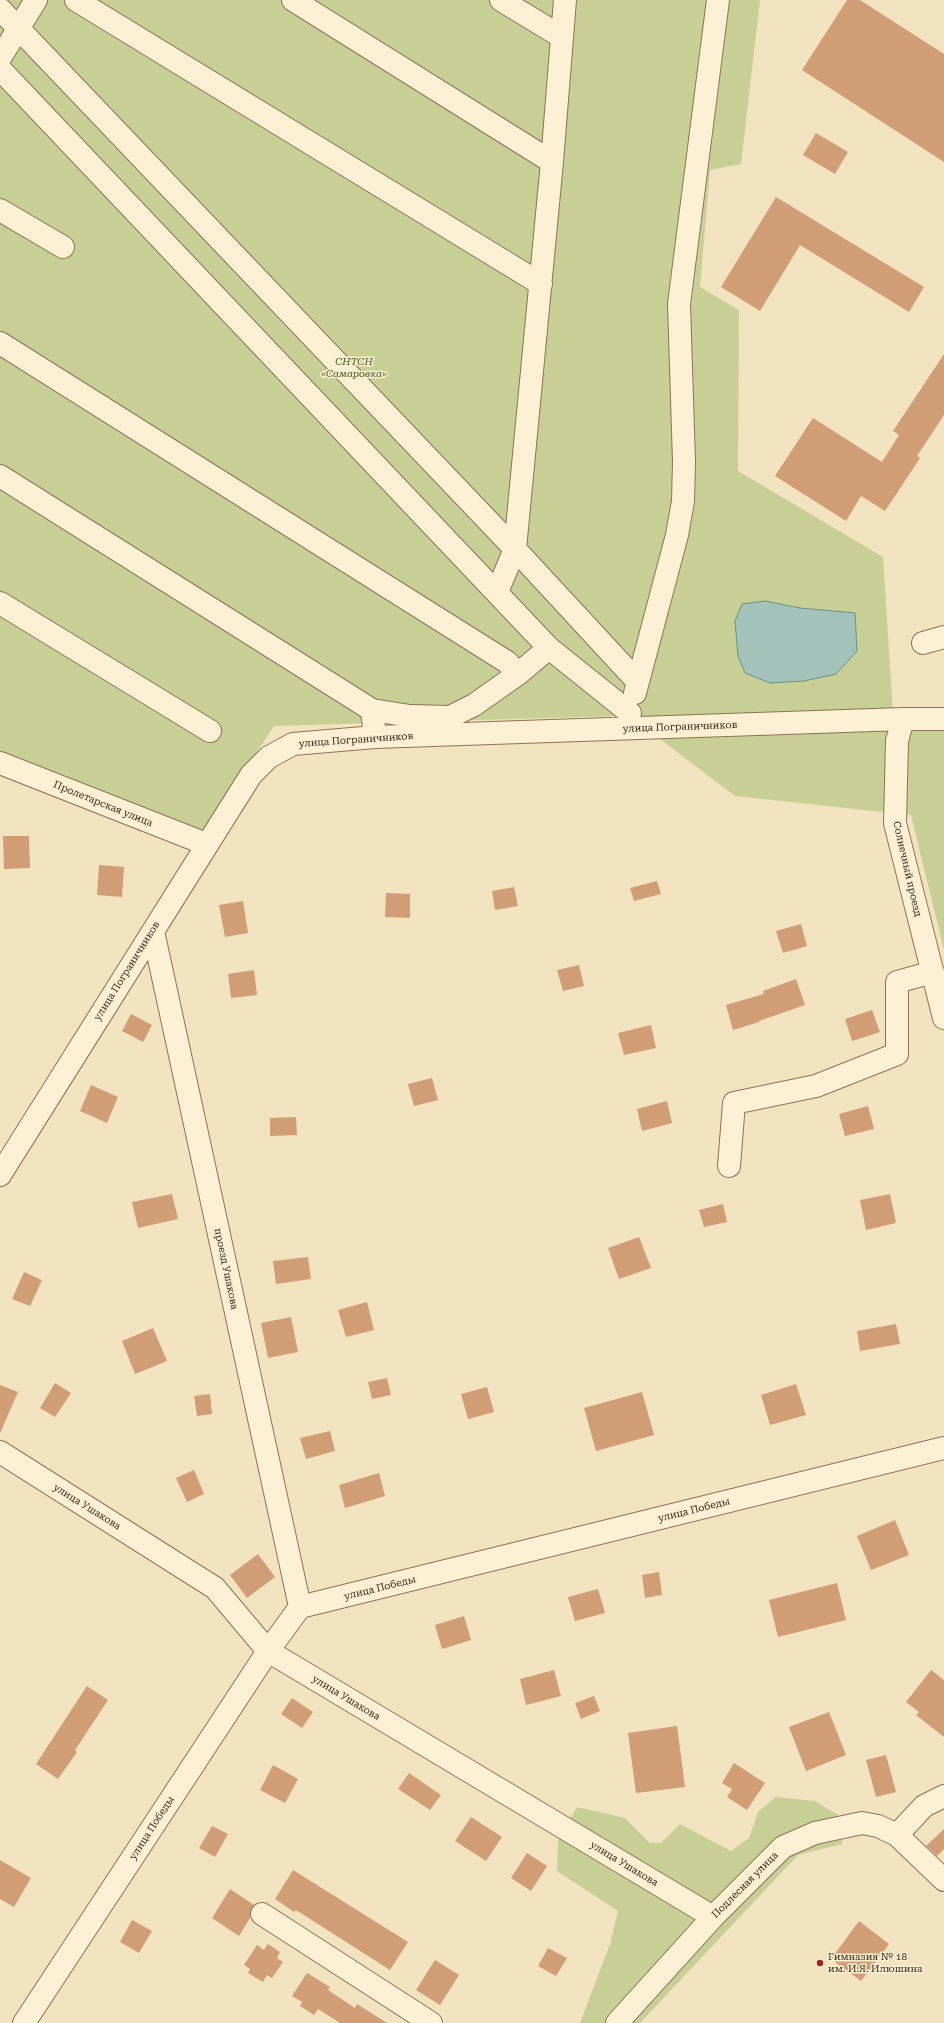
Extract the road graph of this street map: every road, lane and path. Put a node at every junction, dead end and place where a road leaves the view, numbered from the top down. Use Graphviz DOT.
graph roads {
  1 [pos="36,0"];
  2 [pos="76,0"];
  3 [pos="293,0"];
  4 [pos="501,0"];
  5 [pos="565,0"];
  6 [pos="718,0"];
  7 [pos="0,9"];
  8 [pos="18,28"];
  9 [pos="562,37"];
  10 [pos="0,58"];
  11 [pos="0,69"];
  12 [pos="552,162"];
  13 [pos="0,210"];
  14 [pos="63,247"];
  15 [pos="541,284"];
  16 [pos="0,344"];
  17 [pos="0,476"];
  18 [pos="515,549"];
  19 [pos="497,592"];
  20 [pos="0,603"];
  21 [pos="944,637"];
  22 [pos="923,643"];
  23 [pos="549,648"];
  24 [pos="518,674"];
  25 [pos="638,682"];
  26 [pos="372,710"];
  27 [pos="903,719"];
  28 [pos="944,719"];
  29 [pos="629,721"];
  30 [pos="210,731"];
  31 [pos="375,737"];
  32 [pos="0,763"];
  33 [pos="206,844"];
  34 [pos="153,930"];
  35 [pos="932,972"];
  36 [pos="944,1018"];
  37 [pos="729,1166"];
  38 [pos="0,1175"];
  39 [pos="944,1448"];
  40 [pos="0,1452"];
  41 [pos="300,1607"];
  42 [pos="268,1651"];
  43 [pos="944,1796"];
  44 [pos="897,1836"];
  45 [pos="944,1880"];
  46 [pos="262,1914"];
  47 [pos="713,1917"];
  48 [pos="24,2023"];
  49 [pos="432,2023"];
  50 [pos="616,2023"];
  1 -- 8 [label="street"];
  2 -- 15 [label="street"];
  3 -- 12 [label="street"];
  4 -- 9 [label="street"];
  5 -- 9 [label="street"];
  6 -- 25 [label="street"];
  7 -- 8 [label="street"];
  8 -- 10 [label="street"];
  8 -- 18 [label="street"];
  9 -- 12 [label="street"];
  11 -- 19 [label="street"];
  12 -- 15 [label="street"];
  13 -- 14 [label="street"];
  15 -- 18 [label="street"];
  16 -- 24 [label="street"];
  17 -- 26 [label="street"];
  18 -- 19 [label="street"];
  18 -- 25 [label="street"];
  19 -- 23 [label="street"];
  20 -- 30 [label="street"];
  21 -- 22 [label="street"];
  23 -- 24 [label="street"];
  23 -- 29 [label="street"];
  24 -- 26 [label="street"];
  25 -- 29 [label="street"];
  26 -- 31 [label="street"];
  27 -- 28 [label="street, улица Пограничников"];
  27 -- 29 [label="street, улица Пограничников"];
  27 -- 35 [label="street, Солнечный проезд"];
  29 -- 31 [label="street, улица Пограничников"];
  31 -- 33 [label="street, улица Пограничников"];
  32 -- 33 [label="street, Пролетарская улица"];
  33 -- 34 [label="street, улица Пограничников"];
  34 -- 38 [label="street, улица Пограничников"];
  34 -- 41 [label="street, проезд Ушакова"];
  35 -- 36 [label="street, Солнечный проезд"];
  35 -- 37 [label="street"];
  39 -- 41 [label="street, улица Победы"];
  40 -- 42 [label="street, улица Ушакова"];
  41 -- 42 [label="street, улица Победы"];
  42 -- 47 [label="street, улица Ушакова"];
  42 -- 48 [label="street, улица Победы"];
  43 -- 44 [label="street"];
  44 -- 45 [label="street, Подлесная улица"];
  44 -- 47 [label="street, Подлесная улица"];
  46 -- 49 [label="street"];
  47 -- 50 [label="street, Подлесная улица"];
}
